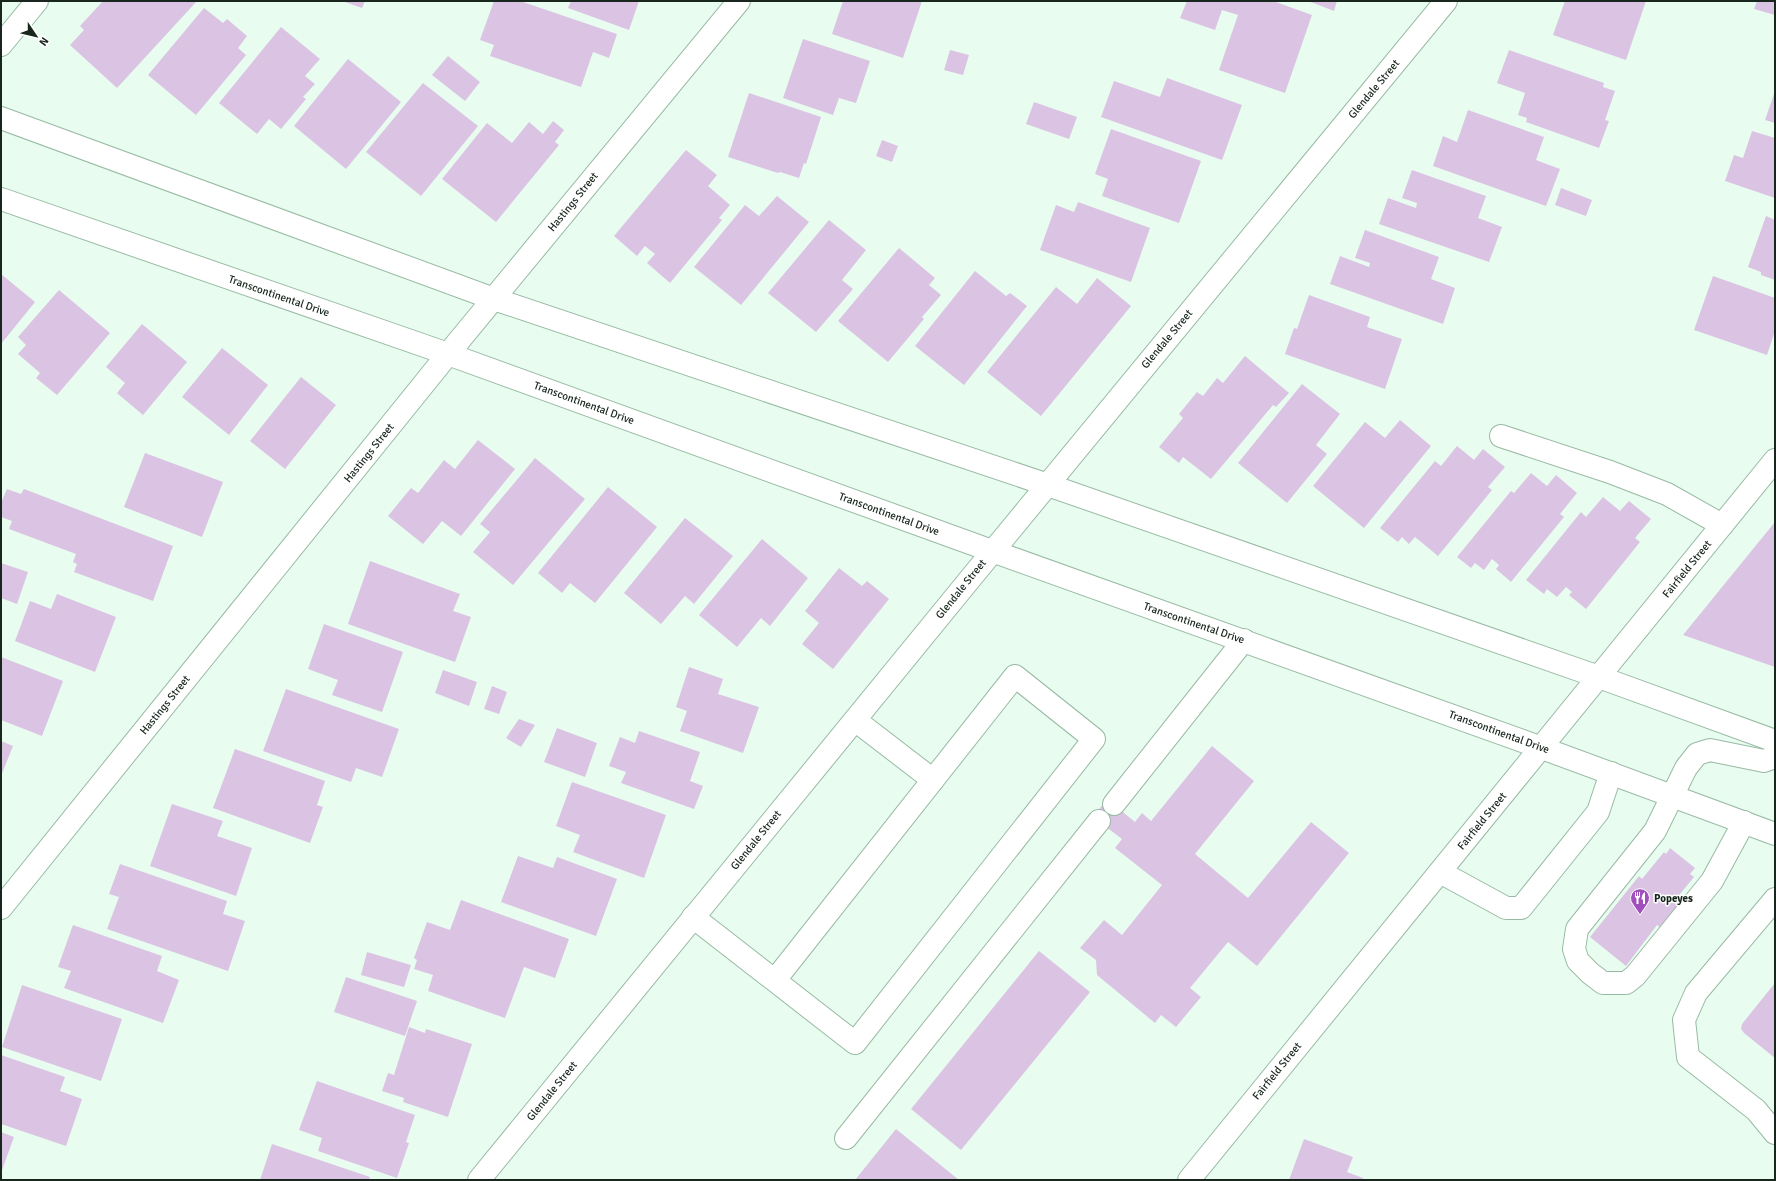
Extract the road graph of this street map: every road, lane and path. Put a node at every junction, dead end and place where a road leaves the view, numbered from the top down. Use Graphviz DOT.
graph roads {
  1 [pos="37,1"];
  2 [pos="739,1"];
  3 [pos="1446,1"];
  4 [pos="1,45"];
  5 [pos="1,118"];
  6 [pos="1,199"];
  7 [pos="494,299"];
  8 [pos="448,354"];
  9 [pos="1501,436"];
  10 [pos="1775,460"];
  11 [pos="1048,485"];
  12 [pos="1722,525"];
  13 [pos="992,552"];
  14 [pos="1244,640"];
  15 [pos="1599,677"];
  16 [pos="855,720"];
  17 [pos="1775,741"];
  18 [pos="1542,748"];
  19 [pos="1775,757"];
  20 [pos="1611,773"];
  21 [pos="933,780"];
  22 [pos="1674,796"];
  23 [pos="1114,804"];
  24 [pos="1099,821"];
  25 [pos="1744,822"];
  26 [pos="1774,833"];
  27 [pos="1440,872"];
  28 [pos="1775,899"];
  29 [pos="1,908"];
  30 [pos="693,917"];
  31 [pos="775,980"];
  32 [pos="1775,1133"];
  33 [pos="846,1138"];
  34 [pos="479,1180"];
  35 [pos="1189,1180"];
  1 -- 4 [label="street"];
  2 -- 7 [label="street, Hastings Street"];
  3 -- 11 [label="street, Glendale Street"];
  5 -- 7 [label="street"];
  6 -- 8 [label="street, Transcontinental Drive"];
  7 -- 8 [label="street, Hastings Street"];
  7 -- 11 [label="street"];
  8 -- 13 [label="street, Transcontinental Drive"];
  8 -- 29 [label="street, Hastings Street"];
  9 -- 12 [label="street"];
  10 -- 12 [label="street, Fairfield Street"];
  11 -- 13 [label="street, Glendale Street"];
  11 -- 15 [label="street"];
  12 -- 15 [label="street, Fairfield Street"];
  13 -- 14 [label="street, Transcontinental Drive"];
  13 -- 16 [label="street, Glendale Street"];
  14 -- 18 [label="street, Transcontinental Drive"];
  14 -- 23 [label="street"];
  15 -- 17 [label="street"];
  15 -- 18 [label="street, Fairfield Street"];
  16 -- 21 [label="street"];
  16 -- 30 [label="street, Glendale Street"];
  18 -- 20 [label="street, Transcontinental Drive"];
  18 -- 27 [label="street, Fairfield Street"];
  19 -- 22 [label="street"];
  20 -- 22 [label="street, Transcontinental Drive"];
  20 -- 27 [label="street"];
  21 -- 31 [label="street"];
  21 -- 31 [label="street"];
  22 -- 25 [label="street, Transcontinental Drive"];
  22 -- 25 [label="street"];
  24 -- 33 [label="street"];
  25 -- 26 [label="street, Transcontinental Drive"];
  27 -- 35 [label="street, Fairfield Street"];
  28 -- 32 [label="street"];
  30 -- 31 [label="street"];
  30 -- 34 [label="street, Glendale Street"];
}
